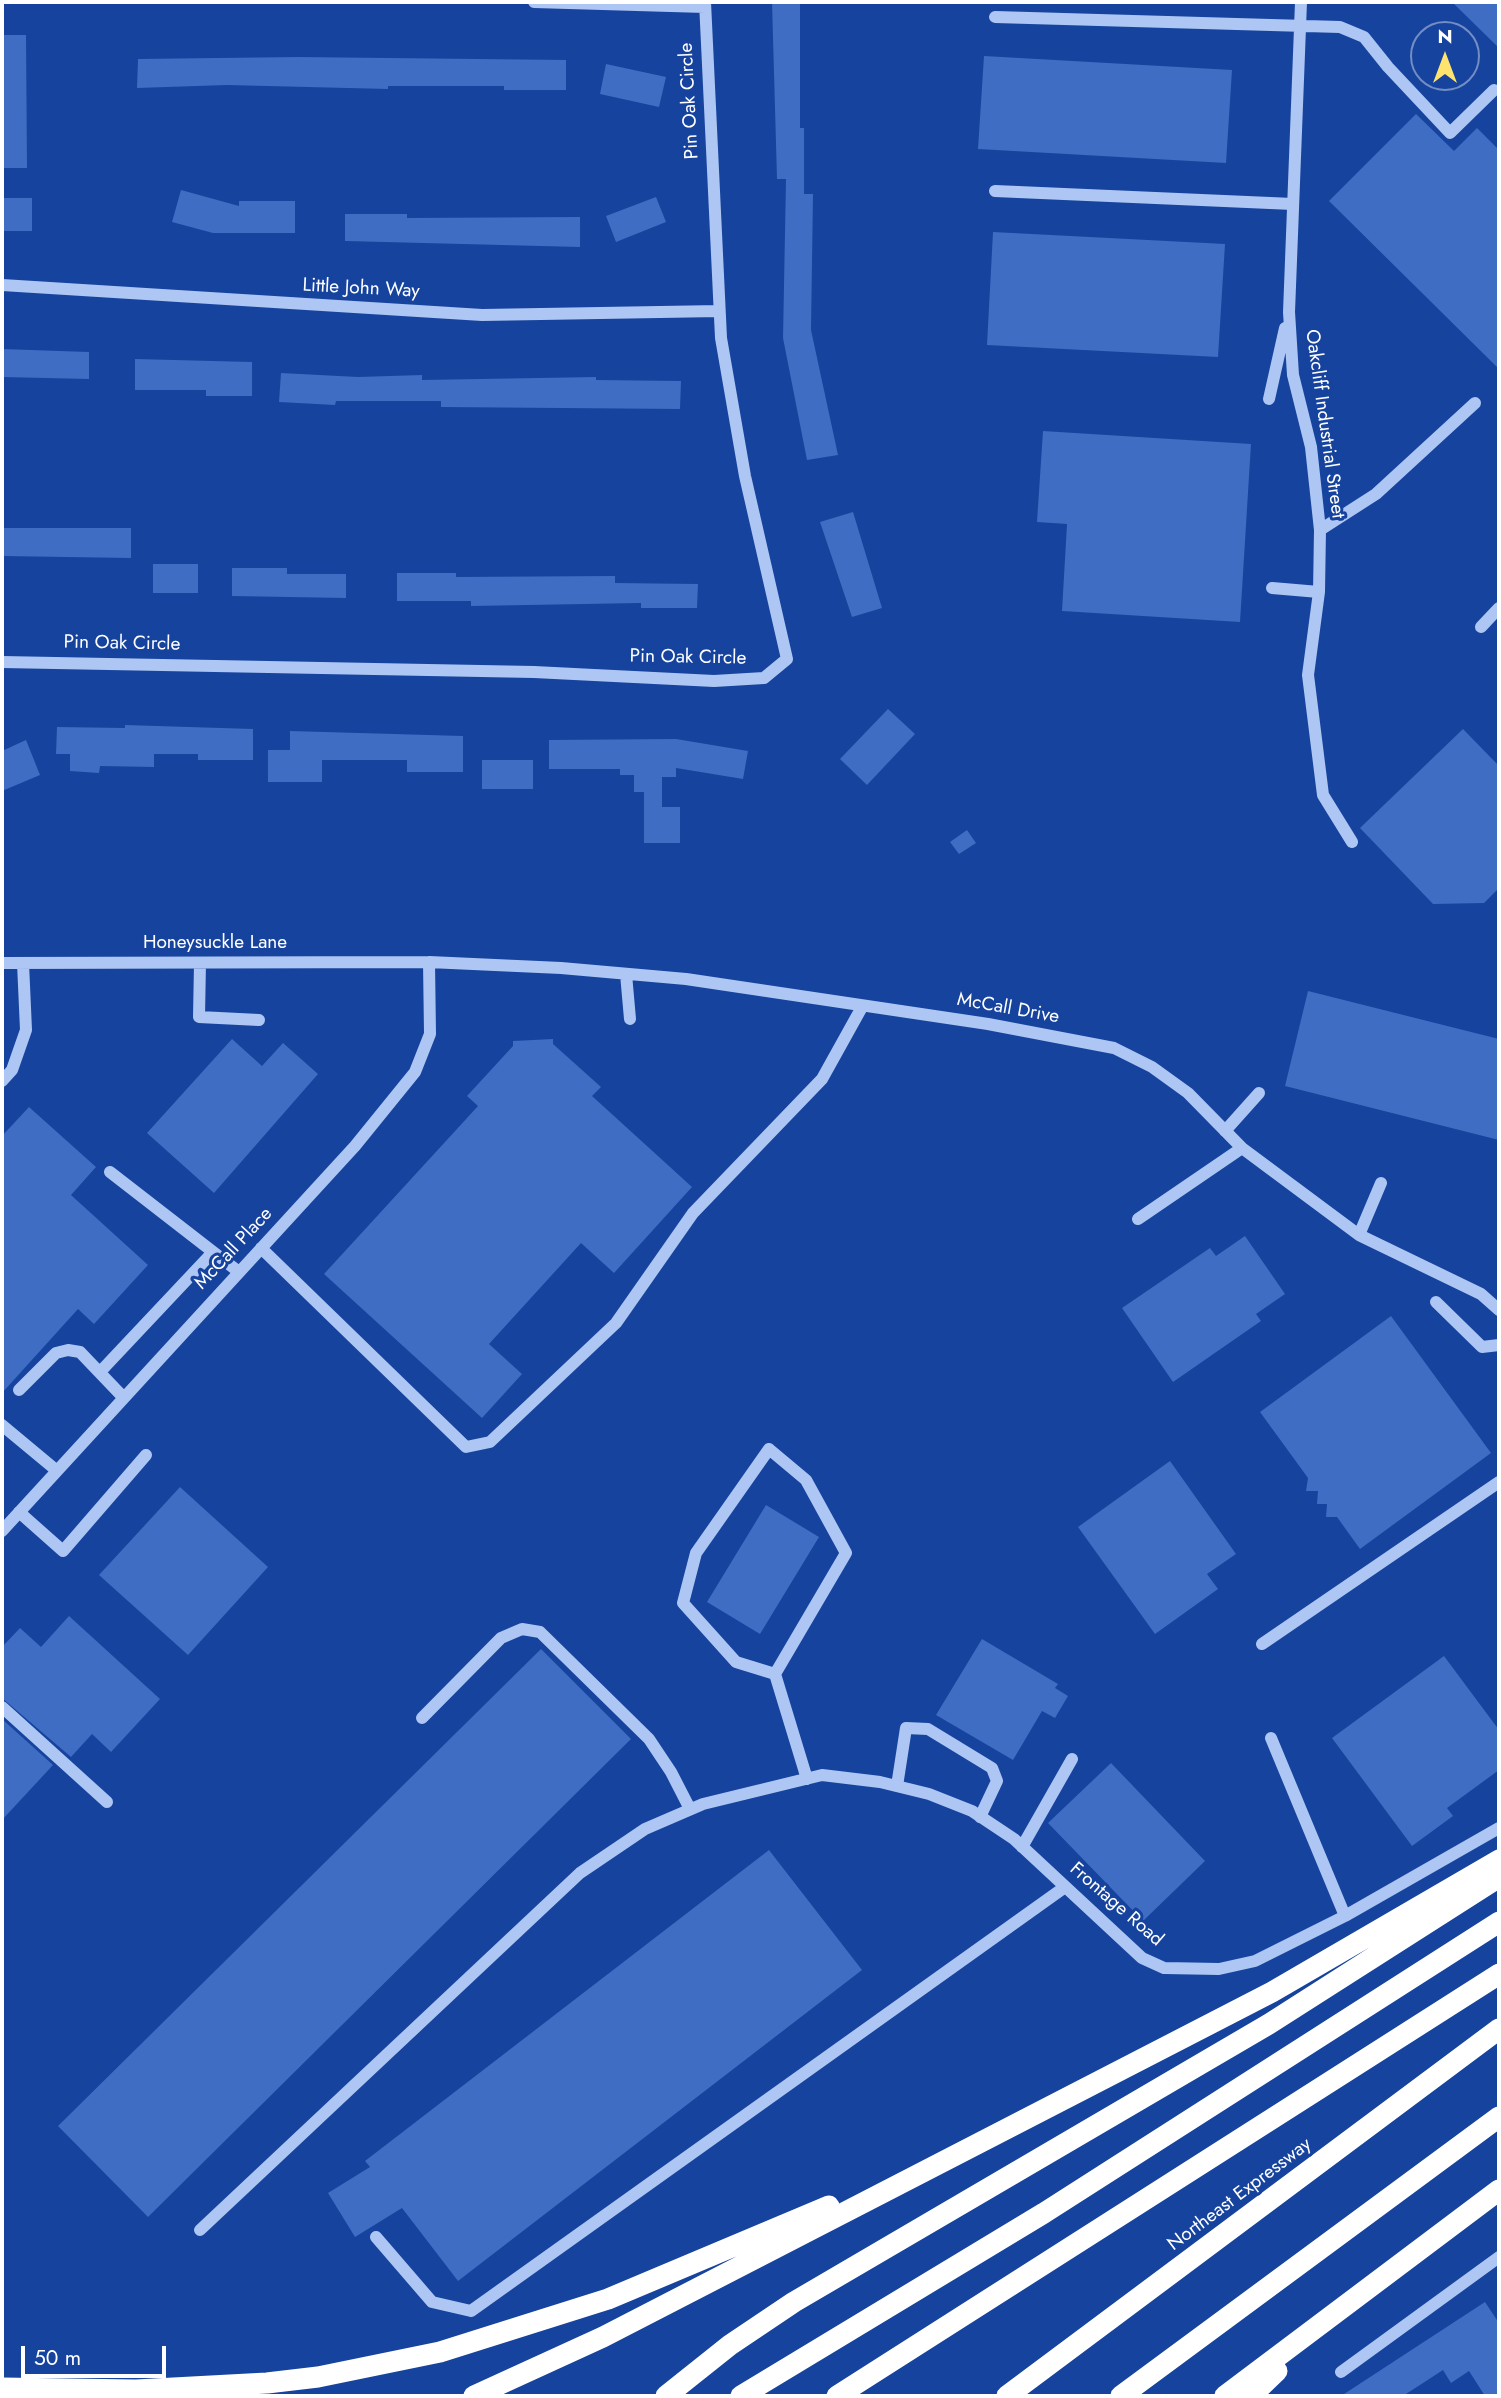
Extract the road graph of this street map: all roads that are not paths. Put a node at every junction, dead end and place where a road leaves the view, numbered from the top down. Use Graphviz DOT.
graph roads {
  1 [pos="534,2"];
  2 [pos="1301,2"];
  3 [pos="705,4"];
  4 [pos="995,17"];
  5 [pos="1300,25"];
  6 [pos="1494,90"];
  7 [pos="995,191"];
  8 [pos="1293,204"];
  9 [pos="2,285"];
  10 [pos="719,311"];
  11 [pos="1289,312"];
  12 [pos="1269,399"];
  13 [pos="1475,403"];
  14 [pos="1320,530"];
  15 [pos="1272,588"];
  16 [pos="1319,592"];
  17 [pos="1499,608"];
  18 [pos="1481,627"];
  19 [pos="2,662"];
  20 [pos="1352,842"];
  21 [pos="429,962"];
  22 [pos="2,963"];
  23 [pos="23,963"];
  24 [pos="200,963"];
  25 [pos="626,974"];
  26 [pos="862,1007"];
  27 [pos="630,1019"];
  28 [pos="259,1020"];
  29 [pos="2,1081"];
  30 [pos="1259,1093"];
  31 [pos="1225,1131"];
  32 [pos="1242,1148"];
  33 [pos="110,1172"];
  34 [pos="1381,1183"];
  35 [pos="1139,1219"];
  36 [pos="1359,1235"];
  37 [pos="261,1248"];
  38 [pos="213,1252"];
  39 [pos="239,1272"];
  40 [pos="1436,1302"];
  41 [pos="1499,1310"];
  42 [pos="1499,1345"];
  43 [pos="100,1372"];
  44 [pos="19,1390"];
  45 [pos="123,1397"];
  46 [pos="2,1425"];
  47 [pos="146,1455"];
  48 [pos="56,1471"];
  49 [pos="1499,1482"];
  50 [pos="19,1512"];
  51 [pos="2,1531"];
  52 [pos="1262,1644"];
  53 [pos="775,1674"];
  54 [pos="2,1707"];
  55 [pos="422,1718"];
  56 [pos="1271,1738"];
  57 [pos="1072,1759"];
  58 [pos="807,1779"];
  59 [pos="897,1786"];
  60 [pos="107,1802"];
  61 [pos="690,1809"];
  62 [pos="979,1817"];
  63 [pos="1499,1828"];
  64 [pos="1022,1847"];
  65 [pos="1499,1860"];
  66 [pos="1499,1877"];
  67 [pos="1065,1887"];
  68 [pos="1345,1916"];
  69 [pos="1499,1922"];
  70 [pos="1499,1974"];
  71 [pos="1499,2029"];
  72 [pos="1499,2117"];
  73 [pos="970,2147"];
  74 [pos="1499,2190"];
  75 [pos="200,2230"];
  76 [pos="376,2237"];
  77 [pos="1499,2257"];
  78 [pos="1358,2295"];
  79 [pos="1341,2372"];
  80 [pos="2,2389"];
  81 [pos="666,2395"];
  82 [pos="474,2396"];
  83 [pos="741,2396"];
  84 [pos="837,2396"];
  85 [pos="1007,2396"];
  86 [pos="1121,2396"];
  87 [pos="1225,2396"];
  88 [pos="1251,2396"];
  1 -- 3 [label="street"];
  2 -- 5 [label="street, Oakcliff Industrial Street"];
  3 -- 10 [label="street, Pin Oak Circle"];
  4 -- 5 [label="street"];
  5 -- 6 [label="street"];
  5 -- 8 [label="street, Oakcliff Industrial Street"];
  7 -- 8 [label="street"];
  8 -- 11 [label="street, Oakcliff Industrial Street"];
  9 -- 10 [label="street, Little John Way"];
  10 -- 19 [label="street, Pin Oak Circle"];
  11 -- 12 [label="street"];
  11 -- 14 [label="street, Oakcliff Industrial Street"];
  13 -- 14 [label="street"];
  14 -- 16 [label="street, Oakcliff Industrial Street"];
  15 -- 16 [label="street"];
  16 -- 20 [label="street, Oakcliff Industrial Street"];
  17 -- 18 [label="street"];
  21 -- 24 [label="street, Honeysuckle Lane"];
  21 -- 25 [label="street, McCall Drive"];
  21 -- 37 [label="street, McCall Place"];
  22 -- 23 [label="street, Honeysuckle Lane"];
  23 -- 24 [label="street, Honeysuckle Lane"];
  23 -- 29 [label="street"];
  24 -- 28 [label="street"];
  25 -- 26 [label="street, McCall Drive"];
  25 -- 27 [label="street"];
  26 -- 31 [label="street, McCall Drive"];
  26 -- 37 [label="street"];
  30 -- 31 [label="street"];
  31 -- 32 [label="street, McCall Drive"];
  32 -- 35 [label="street"];
  32 -- 36 [label="street, McCall Drive"];
  33 -- 38 [label="street"];
  34 -- 36 [label="street"];
  36 -- 41 [label="street, McCall Drive"];
  37 -- 39 [label="street, McCall Place"];
  38 -- 39 [label="street"];
  38 -- 43 [label="street"];
  39 -- 45 [label="street, McCall Place"];
  40 -- 42 [label="street"];
  43 -- 44 [label="street"];
  43 -- 45 [label="street"];
  45 -- 48 [label="street, McCall Place"];
  46 -- 48 [label="street"];
  47 -- 50 [label="street"];
  48 -- 50 [label="street, McCall Place"];
  49 -- 52 [label="street"];
  50 -- 51 [label="street, McCall Place"];
  53 -- 53 [label="street"];
  53 -- 58 [label="street"];
  54 -- 60 [label="street"];
  55 -- 61 [label="street"];
  56 -- 68 [label="street"];
  57 -- 64 [label="street"];
  58 -- 59 [label="street, Frontage Road"];
  58 -- 61 [label="street, Frontage Road"];
  59 -- 62 [label="street, Frontage Road"];
  59 -- 62 [label="street"];
  61 -- 75 [label="street, Frontage Road"];
  62 -- 64 [label="street, Frontage Road"];
  63 -- 68 [label="street, Frontage Road"];
  64 -- 67 [label="street, Frontage Road"];
  65 -- 73 [label="highway"];
  66 -- 81 [label="highway"];
  67 -- 68 [label="street, Frontage Road"];
  67 -- 76 [label="street"];
  69 -- 83 [label="highway"];
  70 -- 84 [label="highway"];
  71 -- 85 [label="highway, Northeast Expressway"];
  72 -- 86 [label="highway"];
  73 -- 80 [label="highway"];
  73 -- 82 [label="highway"];
  74 -- 78 [label="highway"];
  77 -- 79 [label="street"];
  78 -- 87 [label="highway"];
  78 -- 88 [label="highway"];
}
